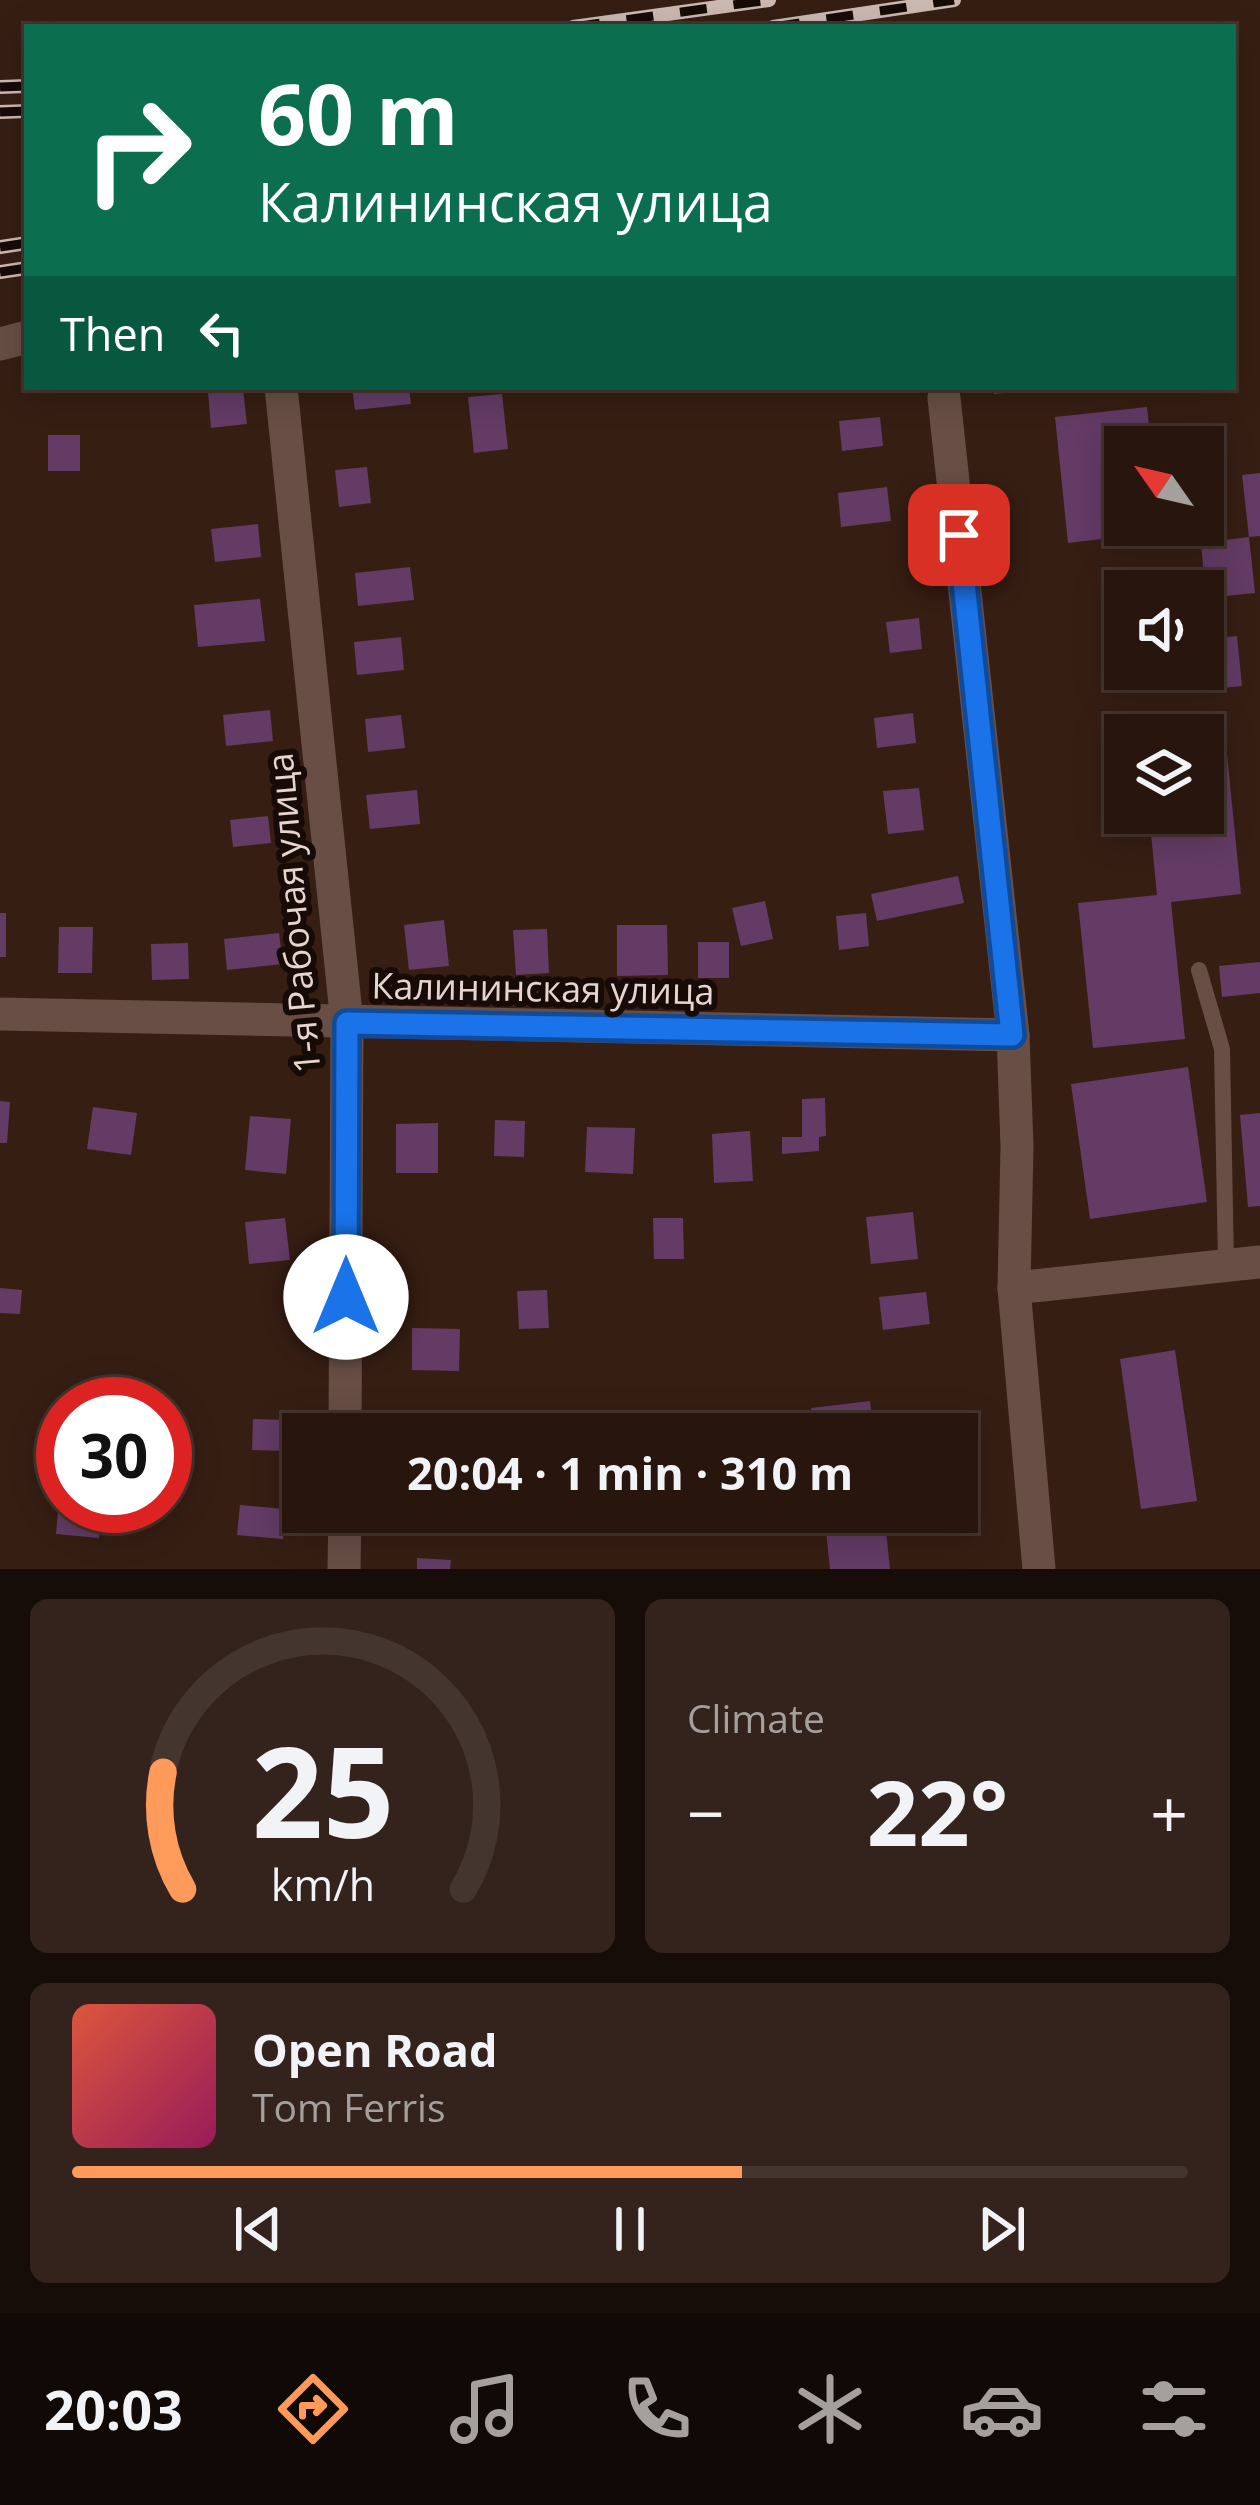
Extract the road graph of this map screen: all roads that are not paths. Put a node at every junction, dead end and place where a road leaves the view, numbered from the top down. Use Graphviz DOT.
graph roads {
  1 [pos="281,390"];
  2 [pos="944,398"];
  3 [pos="1199,970"];
  4 [pos="0,1014"];
  5 [pos="347,1023"];
  6 [pos="1012,1035"];
  7 [pos="1260,1262"];
  8 [pos="1226,1265"];
  9 [pos="1014,1288"];
  10 [pos="345,1413"];
  11 [pos="344,1533"];
  12 [pos="344,1569"];
  13 [pos="1040,1569"];
  1 -- 5 [label="street, 1-я Рабочая улица"];
  2 -- 6 [label="street"];
  3 -- 8 [label="lane"];
  4 -- 5 [label="street, Калининская улица"];
  5 -- 6 [label="street, Калининская улица"];
  5 -- 10 [label="street, 1-я Рабочая улица"];
  6 -- 9 [label="street"];
  7 -- 8 [label="street"];
  8 -- 9 [label="street"];
  9 -- 13 [label="street"];
  11 -- 12 [label="street"];
}
